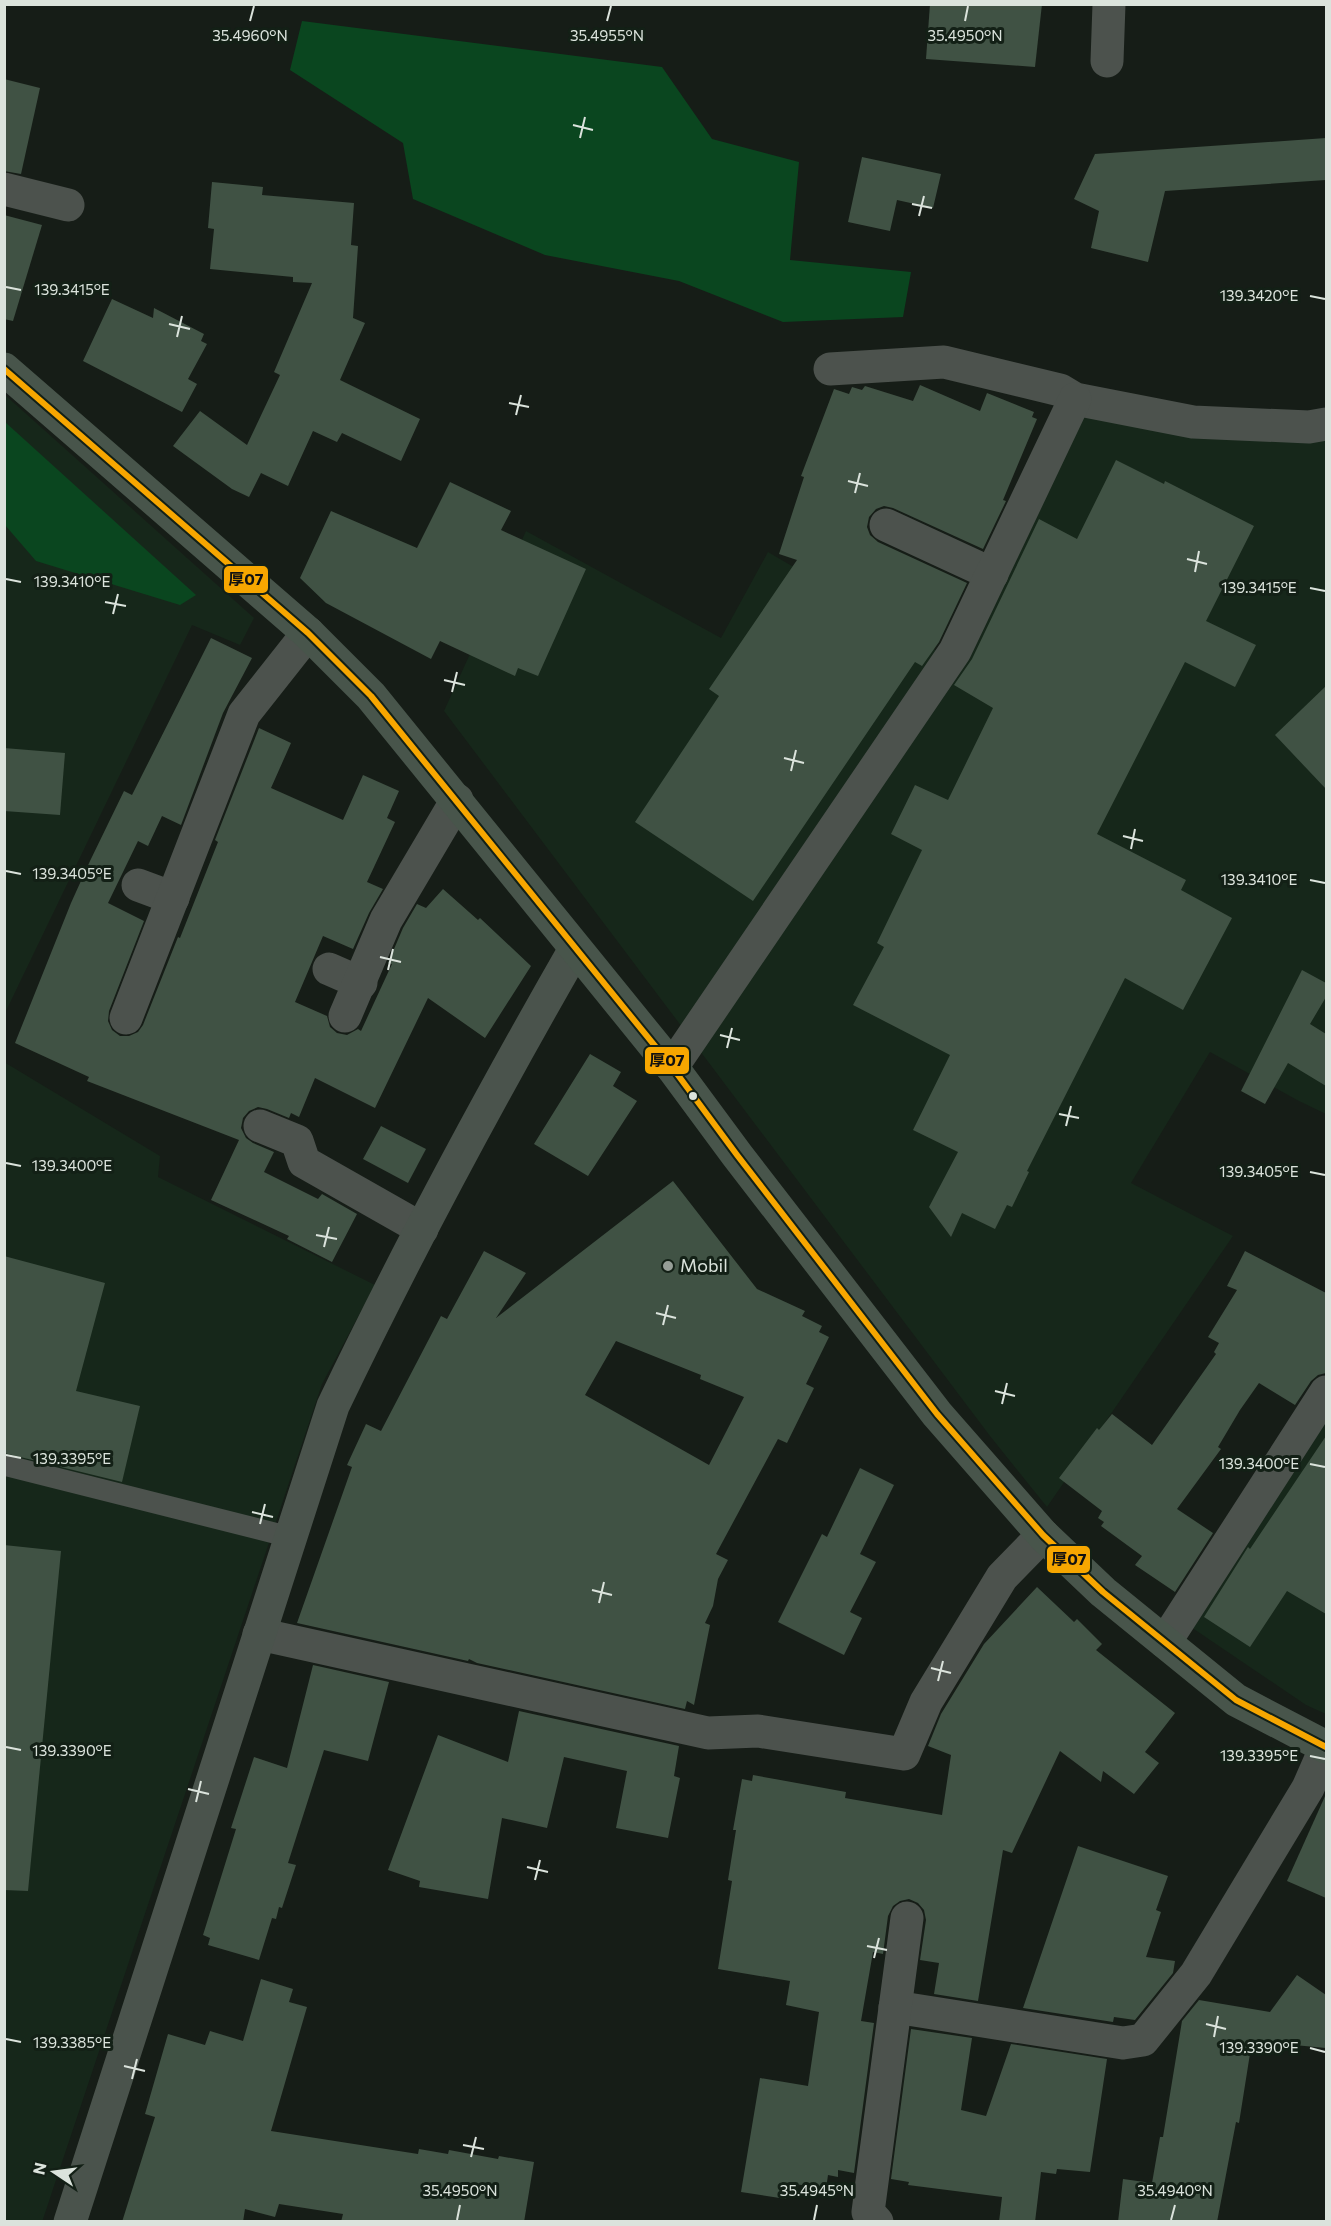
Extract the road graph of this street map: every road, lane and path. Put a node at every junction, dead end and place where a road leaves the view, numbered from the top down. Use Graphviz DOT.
graph roads {
  1 [pos="1109,4"];
  2 [pos="1107,61"];
  3 [pos="4,189"];
  4 [pos="68,205"];
  5 [pos="4,369"];
  6 [pos="830,369"];
  7 [pos="1075,399"];
  8 [pos="1326,424"];
  9 [pos="886,525"];
  10 [pos="992,574"];
  11 [pos="308,633"];
  12 [pos="457,800"];
  13 [pos="138,885"];
  14 [pos="173,898"];
  15 [pos="575,949"];
  16 [pos="329,969"];
  17 [pos="361,982"];
  18 [pos="345,1016"];
  19 [pos="126,1018"];
  20 [pos="672,1066"];
  21 [pos="260,1126"];
  22 [pos="422,1228"];
  23 [pos="1326,1392"];
  24 [pos="4,1465"];
  25 [pos="1043,1535"];
  26 [pos="290,1538"];
  27 [pos="258,1634"];
  28 [pos="1165,1642"];
  29 [pos="1326,1747"];
  30 [pos="907,1918"];
  31 [pos="895,2007"];
  32 [pos="70,2222"];
  33 [pos="877,2222"];
  1 -- 2 [label="street"];
  3 -- 4 [label="street"];
  5 -- 11 [label="main road"];
  6 -- 7 [label="street"];
  7 -- 8 [label="street"];
  7 -- 10 [label="street"];
  9 -- 10 [label="street"];
  10 -- 20 [label="street"];
  11 -- 12 [label="main road"];
  11 -- 14 [label="street"];
  12 -- 15 [label="main road"];
  12 -- 17 [label="street"];
  13 -- 14 [label="street"];
  14 -- 19 [label="street"];
  15 -- 20 [label="main road"];
  15 -- 22 [label="street"];
  16 -- 17 [label="street"];
  17 -- 18 [label="street"];
  20 -- 25 [label="main road"];
  21 -- 22 [label="street"];
  22 -- 26 [label="street"];
  23 -- 28 [label="street"];
  24 -- 26 [label="lane"];
  25 -- 27 [label="street"];
  25 -- 28 [label="main road"];
  26 -- 27 [label="street"];
  27 -- 32 [label="street"];
  28 -- 29 [label="main road"];
  29 -- 31 [label="street"];
  30 -- 31 [label="street"];
  31 -- 33 [label="street"];
}
